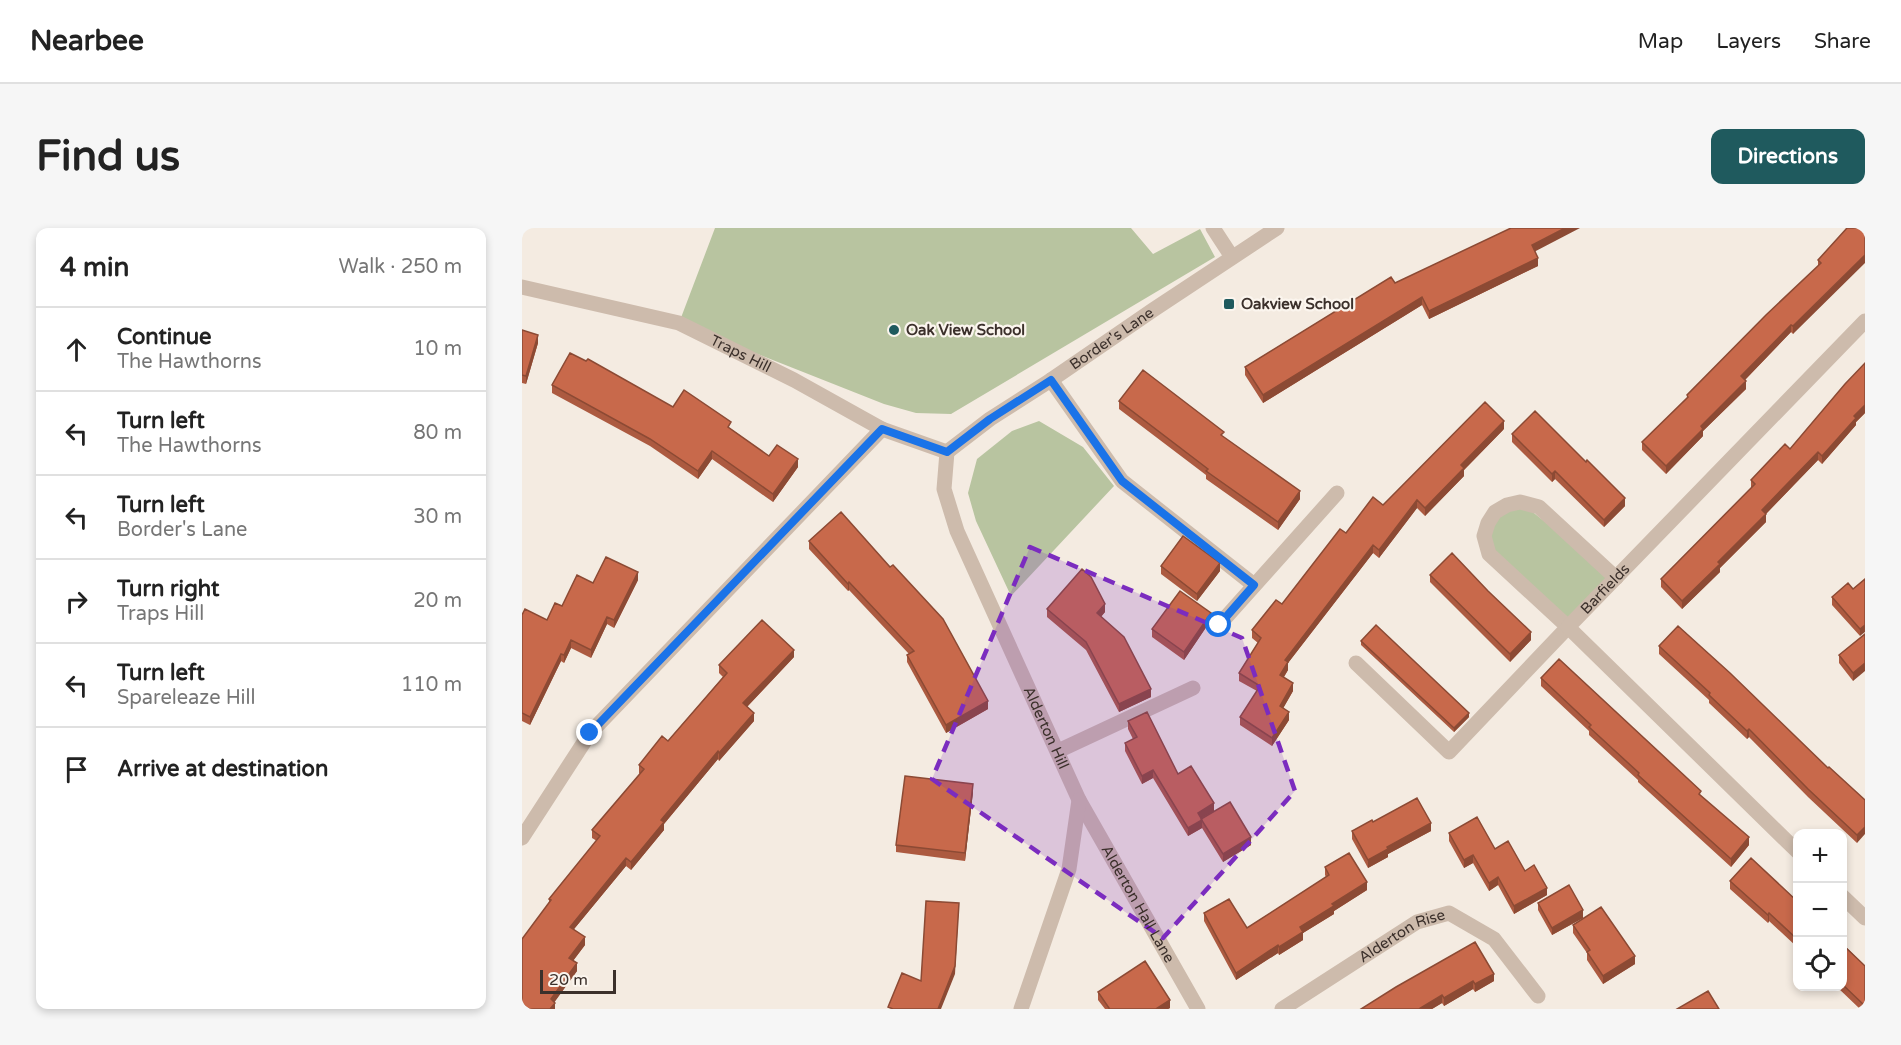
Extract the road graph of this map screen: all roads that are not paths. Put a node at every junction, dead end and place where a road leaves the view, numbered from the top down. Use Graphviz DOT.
graph roads {
  1 [pos="1213,228"];
  2 [pos="1277,228"];
  3 [pos="1232,257"];
  4 [pos="522,286"];
  5 [pos="1865,321"];
  6 [pos="1051,380"];
  7 [pos="882,429"];
  8 [pos="947,452"];
  9 [pos="1337,493"];
  10 [pos="1616,578"];
  11 [pos="1254,585"];
  12 [pos="1219,625"];
  13 [pos="1568,627"];
  14 [pos="1356,663"];
  15 [pos="1192,688"];
  16 [pos="1058,751"];
  17 [pos="1080,800"];
  18 [pos="522,838"];
  19 [pos="1793,848"];
  20 [pos="1847,901"];
  21 [pos="1865,918"];
  22 [pos="1538,996"];
  23 [pos="1021,1009"];
  24 [pos="1198,1009"];
  25 [pos="1282,1009"];
  1 -- 3 [label="street"];
  2 -- 3 [label="street, Border's Lane"];
  3 -- 6 [label="street, Border's Lane"];
  4 -- 7 [label="street, Traps Hill"];
  5 -- 10 [label="street, Barfields"];
  6 -- 8 [label="street, Border's Lane"];
  6 -- 11 [label="street"];
  7 -- 8 [label="street, Traps Hill"];
  7 -- 18 [label="street"];
  8 -- 16 [label="street, Alderton Hill"];
  9 -- 11 [label="street"];
  10 -- 13 [label="street, Barfields"];
  10 -- 13 [label="street"];
  11 -- 12 [label="street"];
  13 -- 14 [label="street"];
  13 -- 19 [label="street, Barfields"];
  15 -- 16 [label="street"];
  16 -- 17 [label="street, Alderton Hill"];
  17 -- 23 [label="street"];
  17 -- 24 [label="street, Alderton Hall Lane"];
  20 -- 21 [label="street"];
  22 -- 25 [label="street, Alderton Rise"];
}
